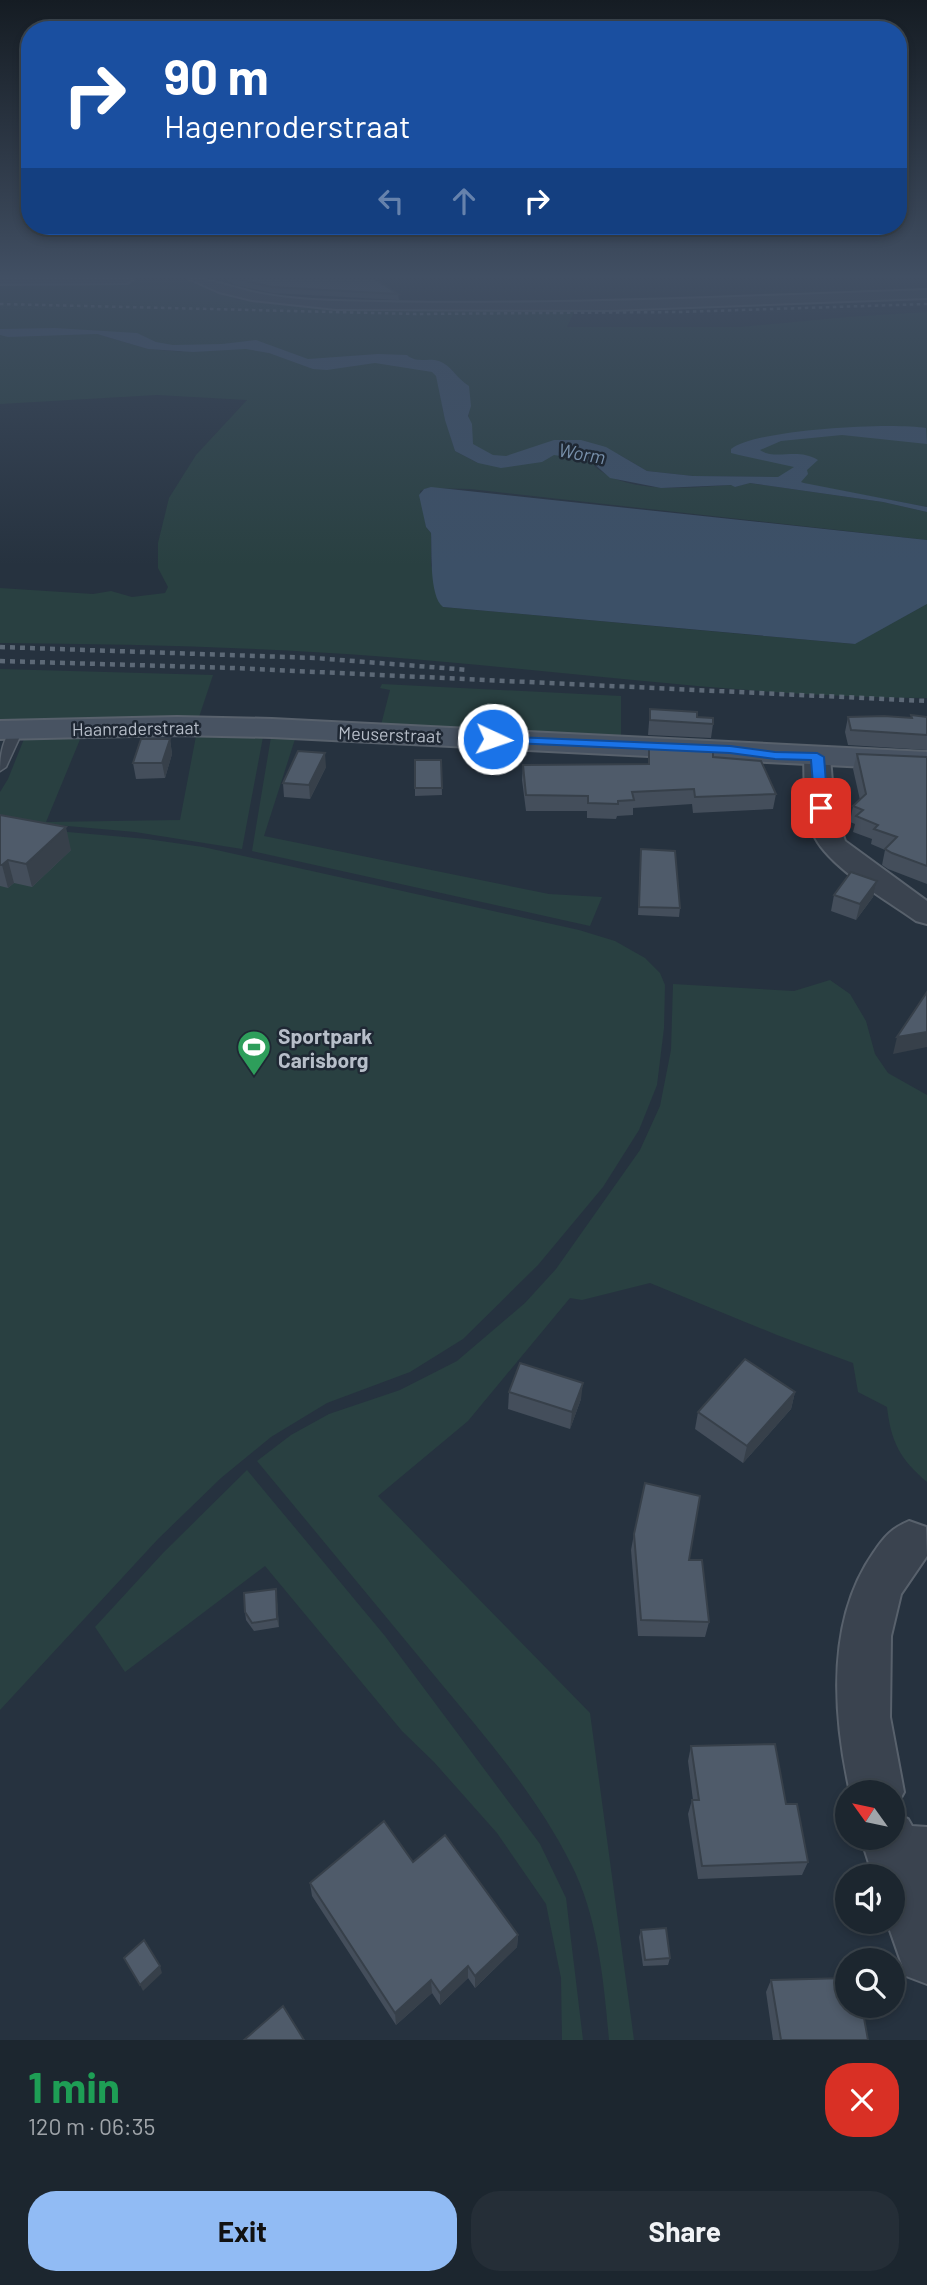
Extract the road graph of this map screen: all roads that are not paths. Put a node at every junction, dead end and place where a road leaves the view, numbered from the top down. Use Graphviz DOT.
graph roads {
  1 [pos="272,728"];
  2 [pos="9,730"];
  3 [pos="817,757"];
  4 [pos="927,761"];
  5 [pos="1,763"];
  6 [pos="927,915"];
  7 [pos="909,1543"];
  8 [pos="874,1780"];
  9 [pos="903,1850"];
  10 [pos="927,1955"];
  1 -- 2 [label="street, Haanraderstraat"];
  1 -- 3 [label="street, Meuserstraat"];
  2 -- 5 [label="lane"];
  3 -- 4 [label="street, Meuserstraat"];
  3 -- 6 [label="street"];
  7 -- 8 [label="street"];
  9 -- 10 [label="street"];
}
